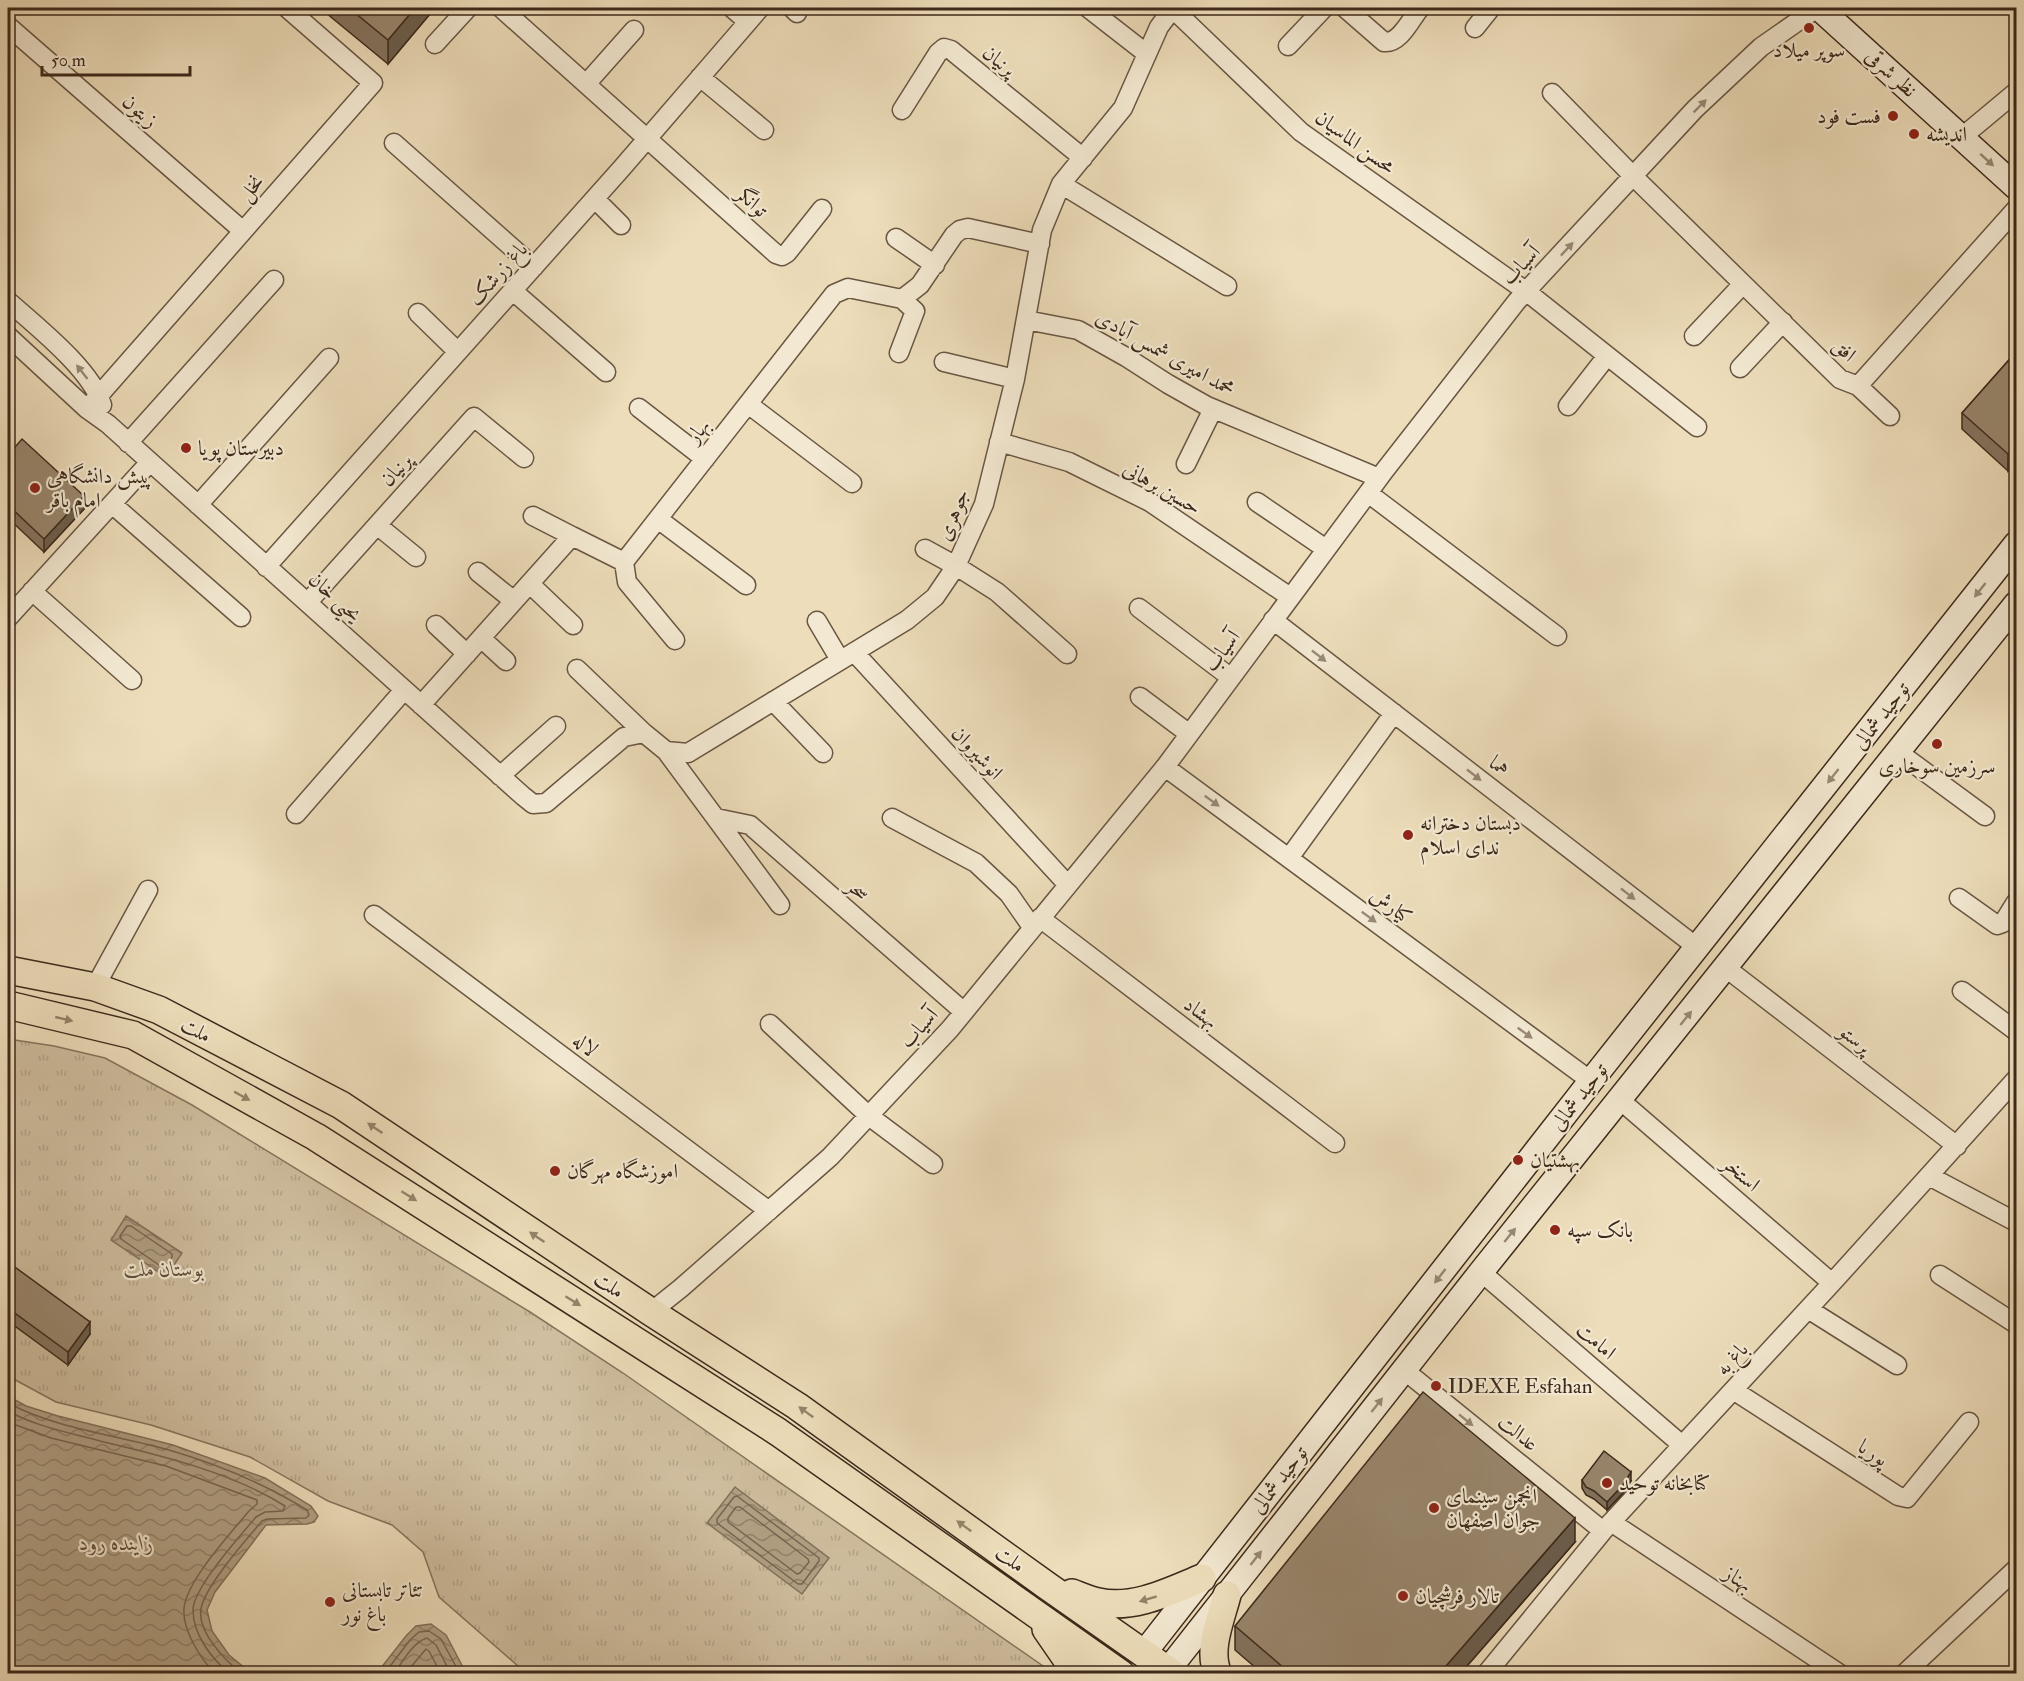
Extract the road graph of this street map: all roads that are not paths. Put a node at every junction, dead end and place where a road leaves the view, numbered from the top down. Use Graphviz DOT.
graph roads {
  1 [pos="287,8"];
  2 [pos="468,8"];
  3 [pos="501,8"];
  4 [pos="732,8"];
  5 [pos="760,8"];
  6 [pos="1088,8"];
  7 [pos="1172,8"];
  8 [pos="1324,8"];
  9 [pos="1345,8"];
  10 [pos="1420,8"];
  11 [pos="1491,8"];
  12 [pos="1818,8"];
  13 [pos="748,22"];
  14 [pos="8,26"];
  15 [pos="1475,28"];
  16 [pos="634,30"];
  17 [pos="435,44"];
  18 [pos="1288,46"];
  19 [pos="1147,54"];
  20 [pos="700,77"];
  21 [pos="587,83"];
  22 [pos="2016,92"];
  23 [pos="1552,93"];
  24 [pos="902,110"];
  25 [pos="764,130"];
  26 [pos="1962,137"];
  27 [pos="648,138"];
  28 [pos="394,143"];
  29 [pos="1083,158"];
  30 [pos="1634,177"];
  31 [pos="1061,184"];
  32 [pos="2016,187"];
  33 [pos="595,198"];
  34 [pos="822,209"];
  35 [pos="2016,209"];
  36 [pos="621,225"];
  37 [pos="243,231"];
  38 [pos="896,238"];
  39 [pos="1040,244"];
  40 [pos="934,265"];
  41 [pos="534,267"];
  42 [pos="274,280"];
  43 [pos="1743,284"];
  44 [pos="1227,286"];
  45 [pos="513,291"];
  46 [pos="1527,292"];
  47 [pos="902,299"];
  48 [pos="8,301"];
  49 [pos="418,313"];
  50 [pos="1026,320"];
  51 [pos="1783,322"];
  52 [pos="8,336"];
  53 [pos="1694,336"];
  54 [pos="458,352"];
  55 [pos="899,353"];
  56 [pos="1607,356"];
  57 [pos="329,358"];
  58 [pos="944,362"];
  59 [pos="1740,368"];
  60 [pos="606,372"];
  61 [pos="1015,379"];
  62 [pos="1858,386"];
  63 [pos="93,402"];
  64 [pos="747,404"];
  65 [pos="1568,406"];
  66 [pos="639,408"];
  67 [pos="1213,409"];
  68 [pos="1890,416"];
  69 [pos="1697,428"];
  70 [pos="999,442"];
  71 [pos="128,443"];
  72 [pos="524,458"];
  73 [pos="705,459"];
  74 [pos="150,462"];
  75 [pos="1186,464"];
  76 [pos="852,483"];
  77 [pos="1374,485"];
  78 [pos="1257,502"];
  79 [pos="112,504"];
  80 [pos="198,506"];
  81 [pos="533,516"];
  82 [pos="658,519"];
  83 [pos="377,525"];
  84 [pos="572,536"];
  85 [pos="2016,544"];
  86 [pos="925,549"];
  87 [pos="1326,549"];
  88 [pos="416,558"];
  89 [pos="624,562"];
  90 [pos="956,566"];
  91 [pos="266,567"];
  92 [pos="478,572"];
  93 [pos="530,584"];
  94 [pos="746,585"];
  95 [pos="32,591"];
  96 [pos="1290,597"];
  97 [pos="514,601"];
  98 [pos="308,602"];
  99 [pos="2016,604"];
  100 [pos="1138,608"];
  101 [pos="241,617"];
  102 [pos="8,618"];
  103 [pos="1273,620"];
  104 [pos="817,621"];
  105 [pos="436,625"];
  106 [pos="573,625"];
  107 [pos="1557,636"];
  108 [pos="481,638"];
  109 [pos="675,640"];
  110 [pos="467,654"];
  111 [pos="1067,654"];
  112 [pos="847,656"];
  113 [pos="506,661"];
  114 [pos="577,669"];
  115 [pos="1230,677"];
  116 [pos="132,680"];
  117 [pos="404,690"];
  118 [pos="1140,698"];
  119 [pos="773,701"];
  120 [pos="421,705"];
  121 [pos="1394,713"];
  122 [pos="556,726"];
  123 [pos="644,732"];
  124 [pos="1188,734"];
  125 [pos="666,751"];
  126 [pos="1898,752"];
  127 [pos="823,753"];
  128 [pos="1165,766"];
  129 [pos="500,776"];
  130 [pos="296,814"];
  131 [pos="1984,816"];
  132 [pos="716,818"];
  133 [pos="892,818"];
  134 [pos="1289,858"];
  135 [pos="1067,884"];
  136 [pos="148,890"];
  137 [pos="1959,898"];
  138 [pos="2016,902"];
  139 [pos="780,905"];
  140 [pos="374,915"];
  141 [pos="1036,922"];
  142 [pos="1698,948"];
  143 [pos="1726,968"];
  144 [pos="8,970"];
  145 [pos="95,987"];
  146 [pos="1962,991"];
  147 [pos="8,1005"];
  148 [pos="964,1012"];
  149 [pos="770,1024"];
  150 [pos="2016,1031"];
  151 [pos="1631,1032"];
  152 [pos="1657,1054"];
  153 [pos="2016,1079"];
  154 [pos="1591,1082"];
  155 [pos="1620,1100"];
  156 [pos="869,1116"];
  157 [pos="1335,1143"];
  158 [pos="1957,1146"];
  159 [pos="933,1164"];
  160 [pos="1929,1176"];
  161 [pos="769,1211"];
  162 [pos="2016,1222"];
  163 [pos="1481,1272"];
  164 [pos="1940,1275"];
  165 [pos="1832,1283"];
  166 [pos="1808,1310"];
  167 [pos="651,1312"];
  168 [pos="2016,1324"];
  169 [pos="1897,1365"];
  170 [pos="1404,1370"];
  171 [pos="1733,1390"];
  172 [pos="1969,1422"];
  173 [pos="1682,1445"];
  174 [pos="1607,1527"];
  175 [pos="2016,1569"];
  176 [pos="1202,1578"];
  177 [pos="1046,1585"];
  178 [pos="1227,1595"];
  179 [pos="1033,1611"];
  180 [pos="1136,1663"];
  181 [pos="1169,1672"];
  182 [pos="1077,1674"];
  183 [pos="1121,1674"];
  184 [pos="1218,1674"];
  185 [pos="1486,1674"];
  186 [pos="1840,1674"];
  187 [pos="1904,1674"];
  1 -- 37 [label="street, نخل"];
  2 -- 17 [label="street"];
  3 -- 21 [label="street, توانگر"];
  4 -- 13 [label="street"];
  5 -- 13 [label="street, باغ زرشک"];
  6 -- 19 [label="street"];
  7 -- 19 [label="street, جوهری"];
  7 -- 46 [label="street, محسن الماسیان"];
  8 -- 18 [label="street"];
  9 -- 10 [label="street"];
  11 -- 15 [label="street"];
  12 -- 26 [label="main road, نظر شرقی"];
  30 -- 12 [label="street, آسیاب, one-way"];
  13 -- 20 [label="street, باغ زرشک"];
  14 -- 37 [label="street, زیتون"];
  16 -- 21 [label="street"];
  19 -- 29 [label="street, جوهری"];
  20 -- 25 [label="street"];
  20 -- 27 [label="street, باغ زرشک"];
  21 -- 27 [label="street, توانگر"];
  22 -- 26 [label="street"];
  23 -- 30 [label="street, افق"];
  24 -- 29 [label="street, پرنیان"];
  26 -- 32 [label="main road, نظر شرقی, one-way"];
  27 -- 33 [label="street, باغ زرشک"];
  27 -- 34 [label="street, توانگر"];
  28 -- 41 [label="street"];
  29 -- 31 [label="street, جوهری"];
  30 -- 43 [label="street, افق"];
  46 -- 30 [label="street, آسیاب, one-way"];
  31 -- 39 [label="street, جوهری"];
  31 -- 44 [label="street"];
  33 -- 36 [label="street"];
  33 -- 41 [label="street, باغ زرشک"];
  35 -- 62 [label="street, افق"];
  37 -- 63 [label="street, نخل"];
  38 -- 40 [label="street"];
  39 -- 40 [label="street"];
  39 -- 50 [label="street, جوهری"];
  40 -- 47 [label="street"];
  41 -- 45 [label="street, باغ زرشک"];
  42 -- 71 [label="street"];
  43 -- 51 [label="street, افق"];
  43 -- 53 [label="street"];
  45 -- 54 [label="street, باغ زرشک"];
  45 -- 60 [label="street"];
  46 -- 56 [label="street"];
  46 -- 77 [label="street, آسیاب"];
  47 -- 55 [label="street"];
  47 -- 64 [label="street, بهار"];
  63 -- 48 [label="street, one-way"];
  49 -- 54 [label="street"];
  50 -- 61 [label="street, جوهری"];
  50 -- 67 [label="street, محمد امیری شمس آبادی"];
  51 -- 59 [label="street"];
  51 -- 62 [label="street, افق"];
  52 -- 63 [label="street"];
  54 -- 91 [label="street, باغ زرشک"];
  56 -- 65 [label="street"];
  56 -- 69 [label="street"];
  57 -- 80 [label="street"];
  58 -- 61 [label="street"];
  61 -- 70 [label="street, جوهری"];
  62 -- 68 [label="street"];
  63 -- 71 [label="street, یحیی خان"];
  64 -- 73 [label="street, بهار"];
  64 -- 76 [label="street"];
  66 -- 73 [label="street"];
  67 -- 75 [label="street"];
  67 -- 77 [label="street, محمد امیری شمس آبادی"];
  70 -- 90 [label="street, جوهری"];
  70 -- 96 [label="street, حسین برهانی"];
  71 -- 74 [label="street, یحیی خان"];
  72 -- 83 [label="street, پرنیان"];
  73 -- 82 [label="street, بهار"];
  74 -- 79 [label="street"];
  74 -- 80 [label="street, یحیی خان"];
  77 -- 87 [label="street, آسیاب"];
  77 -- 107 [label="street, محمد امیری شمس آبادی"];
  78 -- 87 [label="street"];
  79 -- 95 [label="street"];
  79 -- 101 [label="street"];
  80 -- 91 [label="street, یحیی خان"];
  81 -- 84 [label="street"];
  82 -- 89 [label="street, بهار"];
  82 -- 94 [label="street"];
  83 -- 88 [label="street"];
  83 -- 98 [label="street, پرنیان"];
  84 -- 89 [label="street"];
  84 -- 93 [label="street"];
  85 -- 142 [label="main road, توحید شمالی, one-way"];
  86 -- 90 [label="street"];
  87 -- 96 [label="street, آسیاب"];
  89 -- 109 [label="street"];
  90 -- 111 [label="street"];
  90 -- 112 [label="street, جوهری"];
  91 -- 98 [label="street, یحیی خان"];
  92 -- 97 [label="street"];
  93 -- 97 [label="street"];
  93 -- 106 [label="street"];
  95 -- 102 [label="street"];
  95 -- 116 [label="street"];
  96 -- 103 [label="street, آسیاب"];
  97 -- 108 [label="street"];
  98 -- 117 [label="street, یحیی خان"];
  99 -- 126 [label="main road, توحید شمالی"];
  100 -- 115 [label="street"];
  103 -- 115 [label="street, آسیاب"];
  103 -- 121 [label="street, هما, one-way"];
  104 -- 112 [label="street, انوشیروان"];
  105 -- 110 [label="street"];
  108 -- 110 [label="street"];
  108 -- 113 [label="street"];
  110 -- 120 [label="street"];
  112 -- 119 [label="street, جوهری"];
  112 -- 135 [label="street, انوشیروان"];
  114 -- 123 [label="street"];
  115 -- 124 [label="street, آسیاب"];
  117 -- 120 [label="street, یحیی خان"];
  117 -- 130 [label="street"];
  118 -- 124 [label="street"];
  119 -- 125 [label="street, جوهری"];
  119 -- 127 [label="street"];
  120 -- 129 [label="street, یحیی خان"];
  121 -- 134 [label="street"];
  121 -- 142 [label="street, هما, one-way"];
  122 -- 129 [label="street"];
  123 -- 125 [label="street"];
  123 -- 129 [label="street, یحیی خان"];
  124 -- 128 [label="street, آسیاب"];
  125 -- 132 [label="street"];
  126 -- 131 [label="street"];
  126 -- 143 [label="main road, توحید شمالی"];
  128 -- 134 [label="street, کیارش, one-way"];
  128 -- 135 [label="street, آسیاب"];
  132 -- 139 [label="street"];
  132 -- 148 [label="street, سحر"];
  133 -- 141 [label="street, بهشاد"];
  134 -- 154 [label="street, کیارش, one-way"];
  135 -- 141 [label="street, آسیاب"];
  136 -- 145 [label="street"];
  137 -- 138 [label="street"];
  140 -- 161 [label="street, لاله"];
  141 -- 148 [label="street, آسیاب"];
  141 -- 157 [label="street, بهشاد"];
  142 -- 151 [label="main road, توحید شمالی"];
  152 -- 143 [label="main road, توحید شمالی, one-way"];
  143 -- 158 [label="street, پرستو"];
  144 -- 145 [label="main road, ملت"];
  167 -- 145 [label="main road, ملت, one-way"];
  146 -- 150 [label="street"];
  147 -- 179 [label="main road, ملت, one-way"];
  148 -- 156 [label="street, آسیاب"];
  149 -- 156 [label="street"];
  151 -- 152 [label="main road"];
  151 -- 154 [label="main road, توحید شمالی"];
  152 -- 155 [label="main road, توحید شمالی"];
  153 -- 158 [label="street, باغ به"];
  154 -- 176 [label="main road, توحید شمالی, one-way"];
  163 -- 155 [label="main road, توحید شمالی, one-way"];
  155 -- 165 [label="street, استخر"];
  156 -- 159 [label="street"];
  156 -- 161 [label="street, آسیاب"];
  158 -- 160 [label="street, باغ به"];
  160 -- 162 [label="street"];
  160 -- 165 [label="street, باغ به"];
  161 -- 167 [label="street, آسیاب"];
  163 -- 170 [label="main road, توحید شمالی"];
  163 -- 173 [label="street, امامت"];
  164 -- 168 [label="street"];
  165 -- 166 [label="street, باغ به"];
  166 -- 169 [label="street"];
  166 -- 171 [label="street, باغ به"];
  177 -- 167 [label="main road, ملت, one-way"];
  170 -- 174 [label="street, عدالت, one-way"];
  178 -- 170 [label="main road, توحید شمالی, one-way"];
  171 -- 172 [label="street, پوریا"];
  171 -- 173 [label="street, باغ به"];
  173 -- 174 [label="street, باغ به"];
  174 -- 185 [label="street, باغ به"];
  174 -- 186 [label="street, بهناز"];
  175 -- 187 [label="street"];
  176 -- 177 [label="main road, one-way"];
  176 -- 180 [label="main road, توحید شمالی"];
  177 -- 180 [label="main road, ملت"];
  178 -- 181 [label="main road, توحید شمالی"];
  178 -- 184 [label="main road"];
  179 -- 182 [label="main road"];
  179 -- 183 [label="main road, ملت"];
  180 -- 181 [label="main road, ملت"];
}
